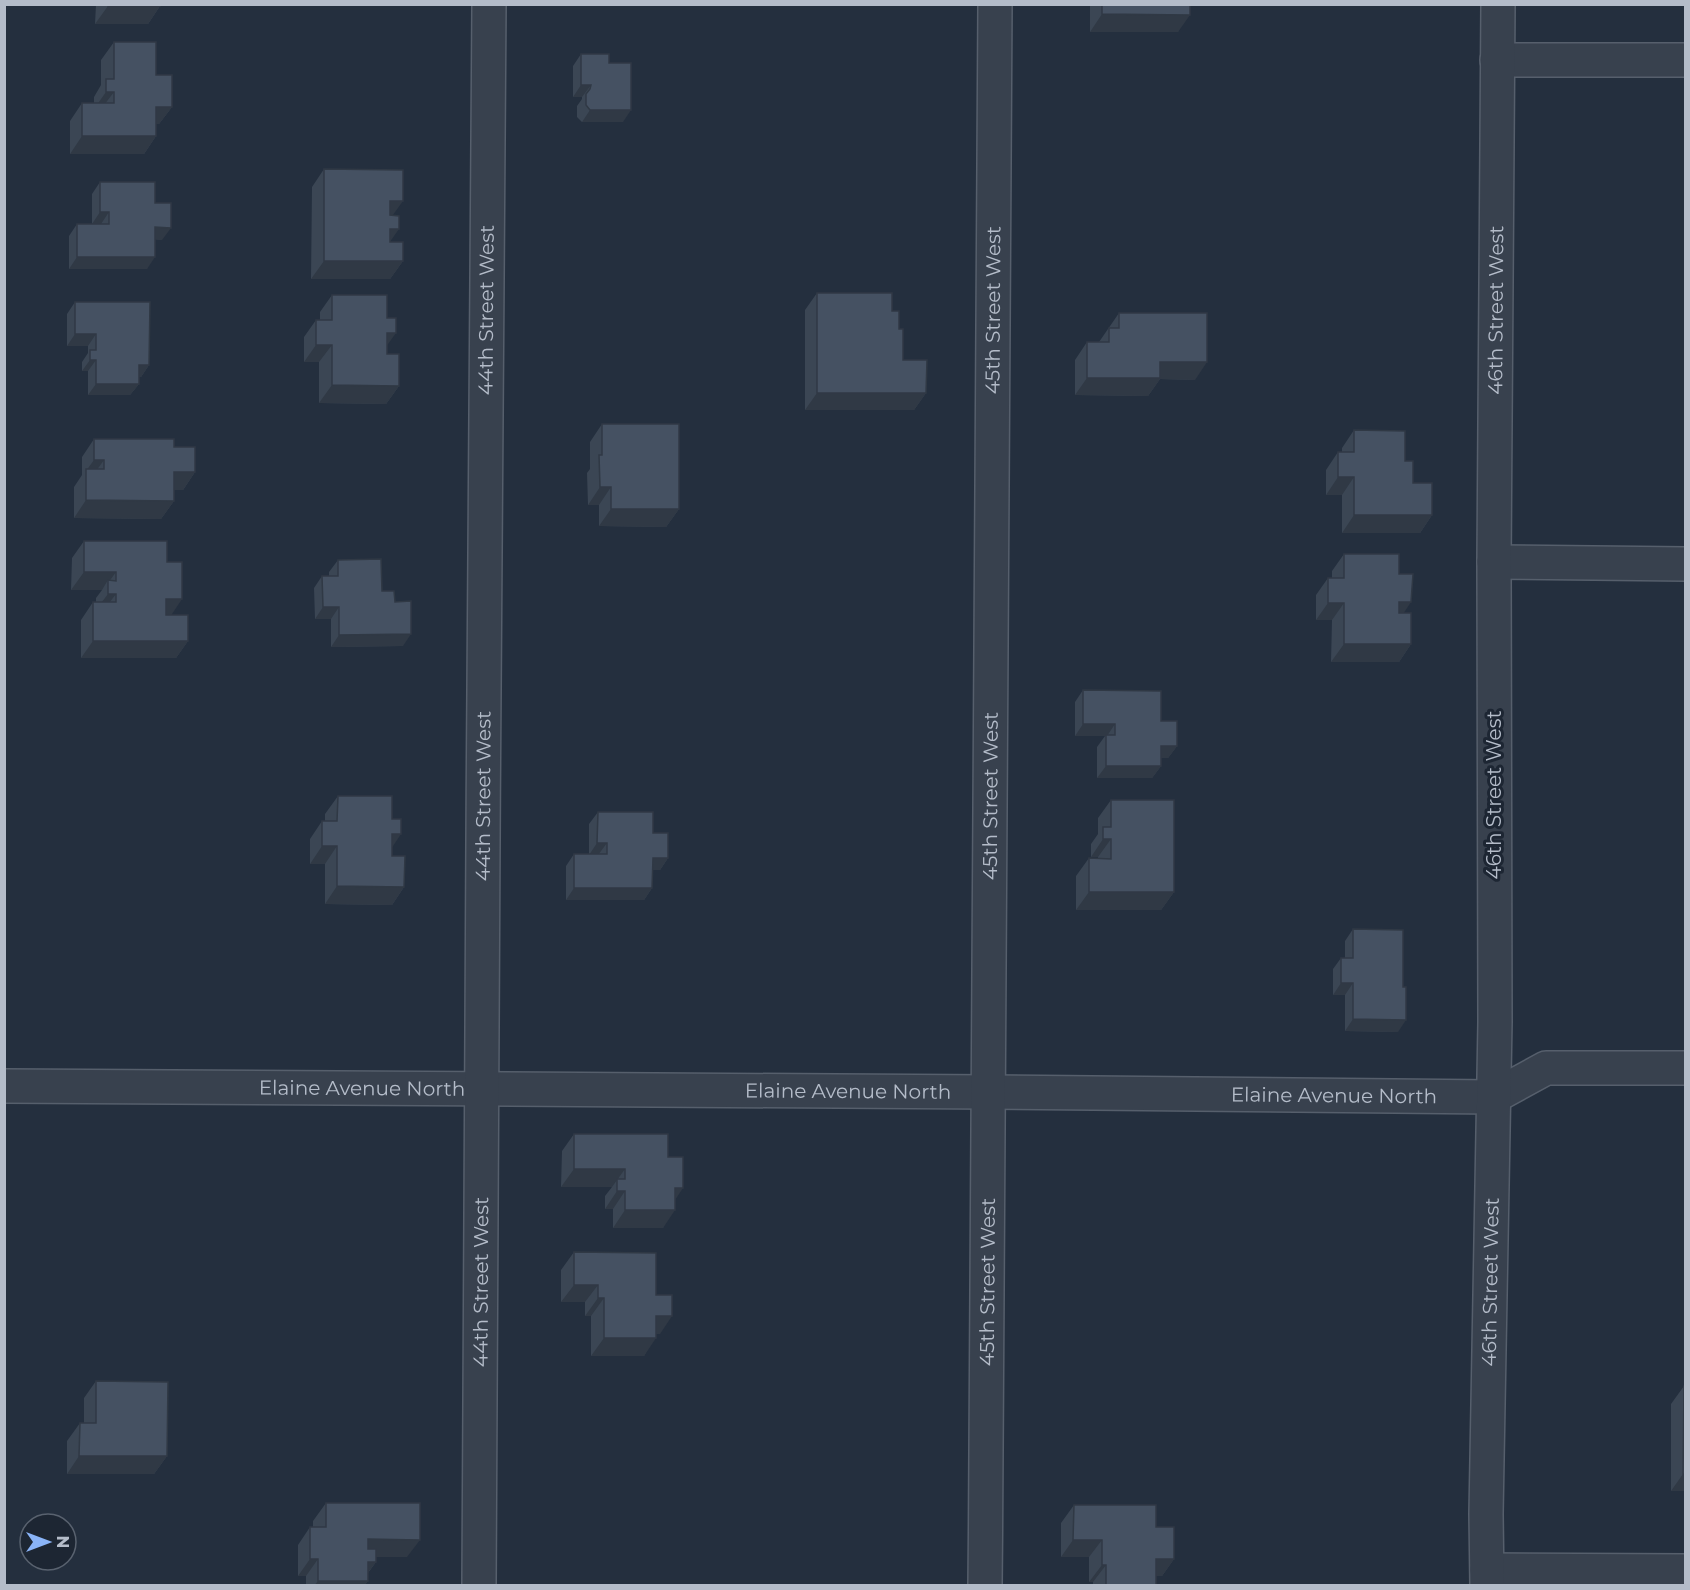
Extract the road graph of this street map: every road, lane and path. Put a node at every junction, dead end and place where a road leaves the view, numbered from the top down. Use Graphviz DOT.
graph roads {
  1 [pos="489,4"];
  2 [pos="995,4"];
  3 [pos="1498,4"];
  4 [pos="1497,60"];
  5 [pos="1686,60"];
  6 [pos="1494,562"];
  7 [pos="1686,564"];
  8 [pos="1686,1068"];
  9 [pos="4,1086"];
  10 [pos="483,1089"];
  11 [pos="989,1092"];
  12 [pos="1493,1097"];
  13 [pos="1686,1571"];
  14 [pos="1487,1578"];
  15 [pos="479,1586"];
  16 [pos="985,1586"];
  1 -- 10 [label="street, 44th Street West"];
  2 -- 11 [label="street, 45th Street West"];
  3 -- 4 [label="street, 46th Street West"];
  4 -- 5 [label="street"];
  4 -- 6 [label="street, 46th Street West"];
  6 -- 7 [label="street"];
  6 -- 12 [label="street, 46th Street West"];
  8 -- 12 [label="street, Elaine Avenue North"];
  9 -- 10 [label="street, Elaine Avenue North"];
  10 -- 11 [label="street, Elaine Avenue North"];
  10 -- 15 [label="street, 44th Street West"];
  11 -- 12 [label="street, Elaine Avenue North"];
  11 -- 16 [label="street, 45th Street West"];
  12 -- 14 [label="street, 46th Street West"];
  13 -- 14 [label="street"];
}
